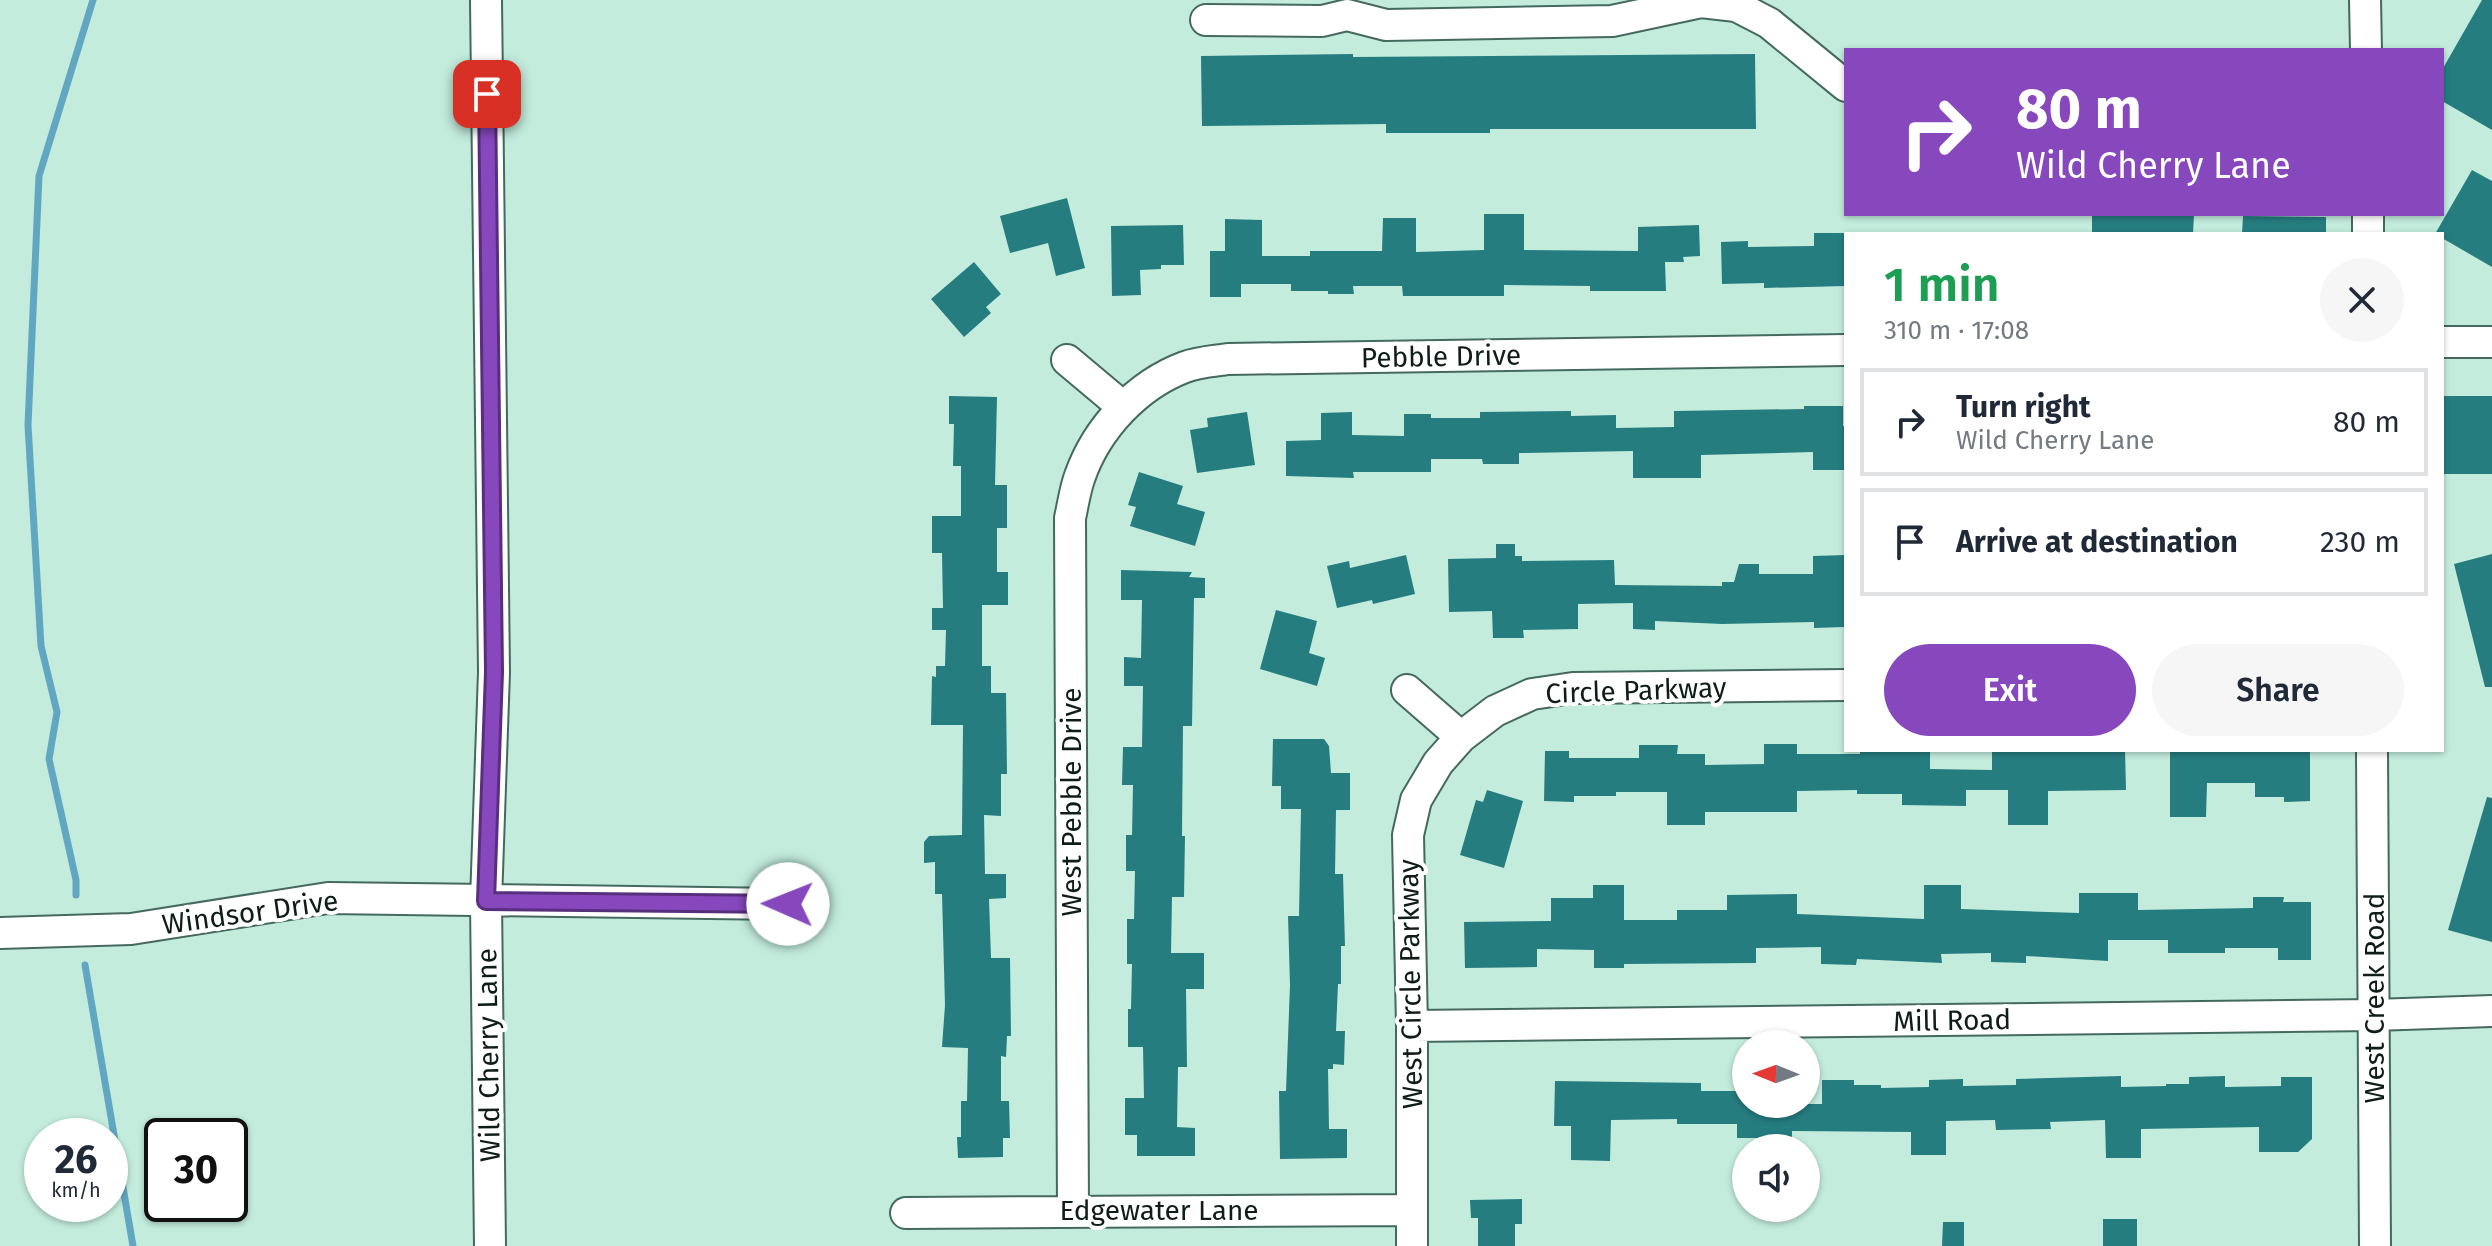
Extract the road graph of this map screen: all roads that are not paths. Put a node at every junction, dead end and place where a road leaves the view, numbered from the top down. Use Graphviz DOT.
graph roads {
  1 [pos="486,0"];
  2 [pos="2365,0"];
  3 [pos="1347,8"];
  4 [pos="1206,20"];
  5 [pos="2366,48"];
  6 [pos="1844,84"];
  7 [pos="2444,342"];
  8 [pos="2492,342"];
  9 [pos="1844,350"];
  10 [pos="1067,360"];
  11 [pos="1123,407"];
  12 [pos="1844,685"];
  13 [pos="1407,690"];
  14 [pos="1461,737"];
  15 [pos="2372,752"];
  16 [pos="486,901"];
  17 [pos="788,904"];
  18 [pos="0,933"];
  19 [pos="2492,1011"];
  20 [pos="2374,1015"];
  21 [pos="1412,1026"];
  22 [pos="1073,1210"];
  23 [pos="1412,1210"];
  24 [pos="906,1213"];
  25 [pos="490,1246"];
  26 [pos="1412,1246"];
  27 [pos="2375,1246"];
  1 -- 16 [label="street, Wild Cherry Lane"];
  2 -- 5 [label="street"];
  3 -- 4 [label="street"];
  3 -- 6 [label="street"];
  7 -- 8 [label="street"];
  9 -- 11 [label="street, Pebble Drive"];
  10 -- 11 [label="street"];
  11 -- 22 [label="street, West Pebble Drive"];
  12 -- 14 [label="street, Circle Parkway"];
  13 -- 14 [label="street"];
  14 -- 21 [label="street, West Circle Parkway"];
  15 -- 20 [label="street, West Creek Road"];
  16 -- 17 [label="street, Windsor Drive"];
  16 -- 18 [label="street, Windsor Drive"];
  16 -- 25 [label="street, Wild Cherry Lane"];
  19 -- 20 [label="street, Mill Road"];
  20 -- 21 [label="street, Mill Road"];
  20 -- 27 [label="street, West Creek Road"];
  21 -- 23 [label="street, West Circle Parkway"];
  22 -- 23 [label="street, Edgewater Lane"];
  22 -- 24 [label="street, Edgewater Lane"];
  23 -- 26 [label="street, West Circle Parkway"];
}
